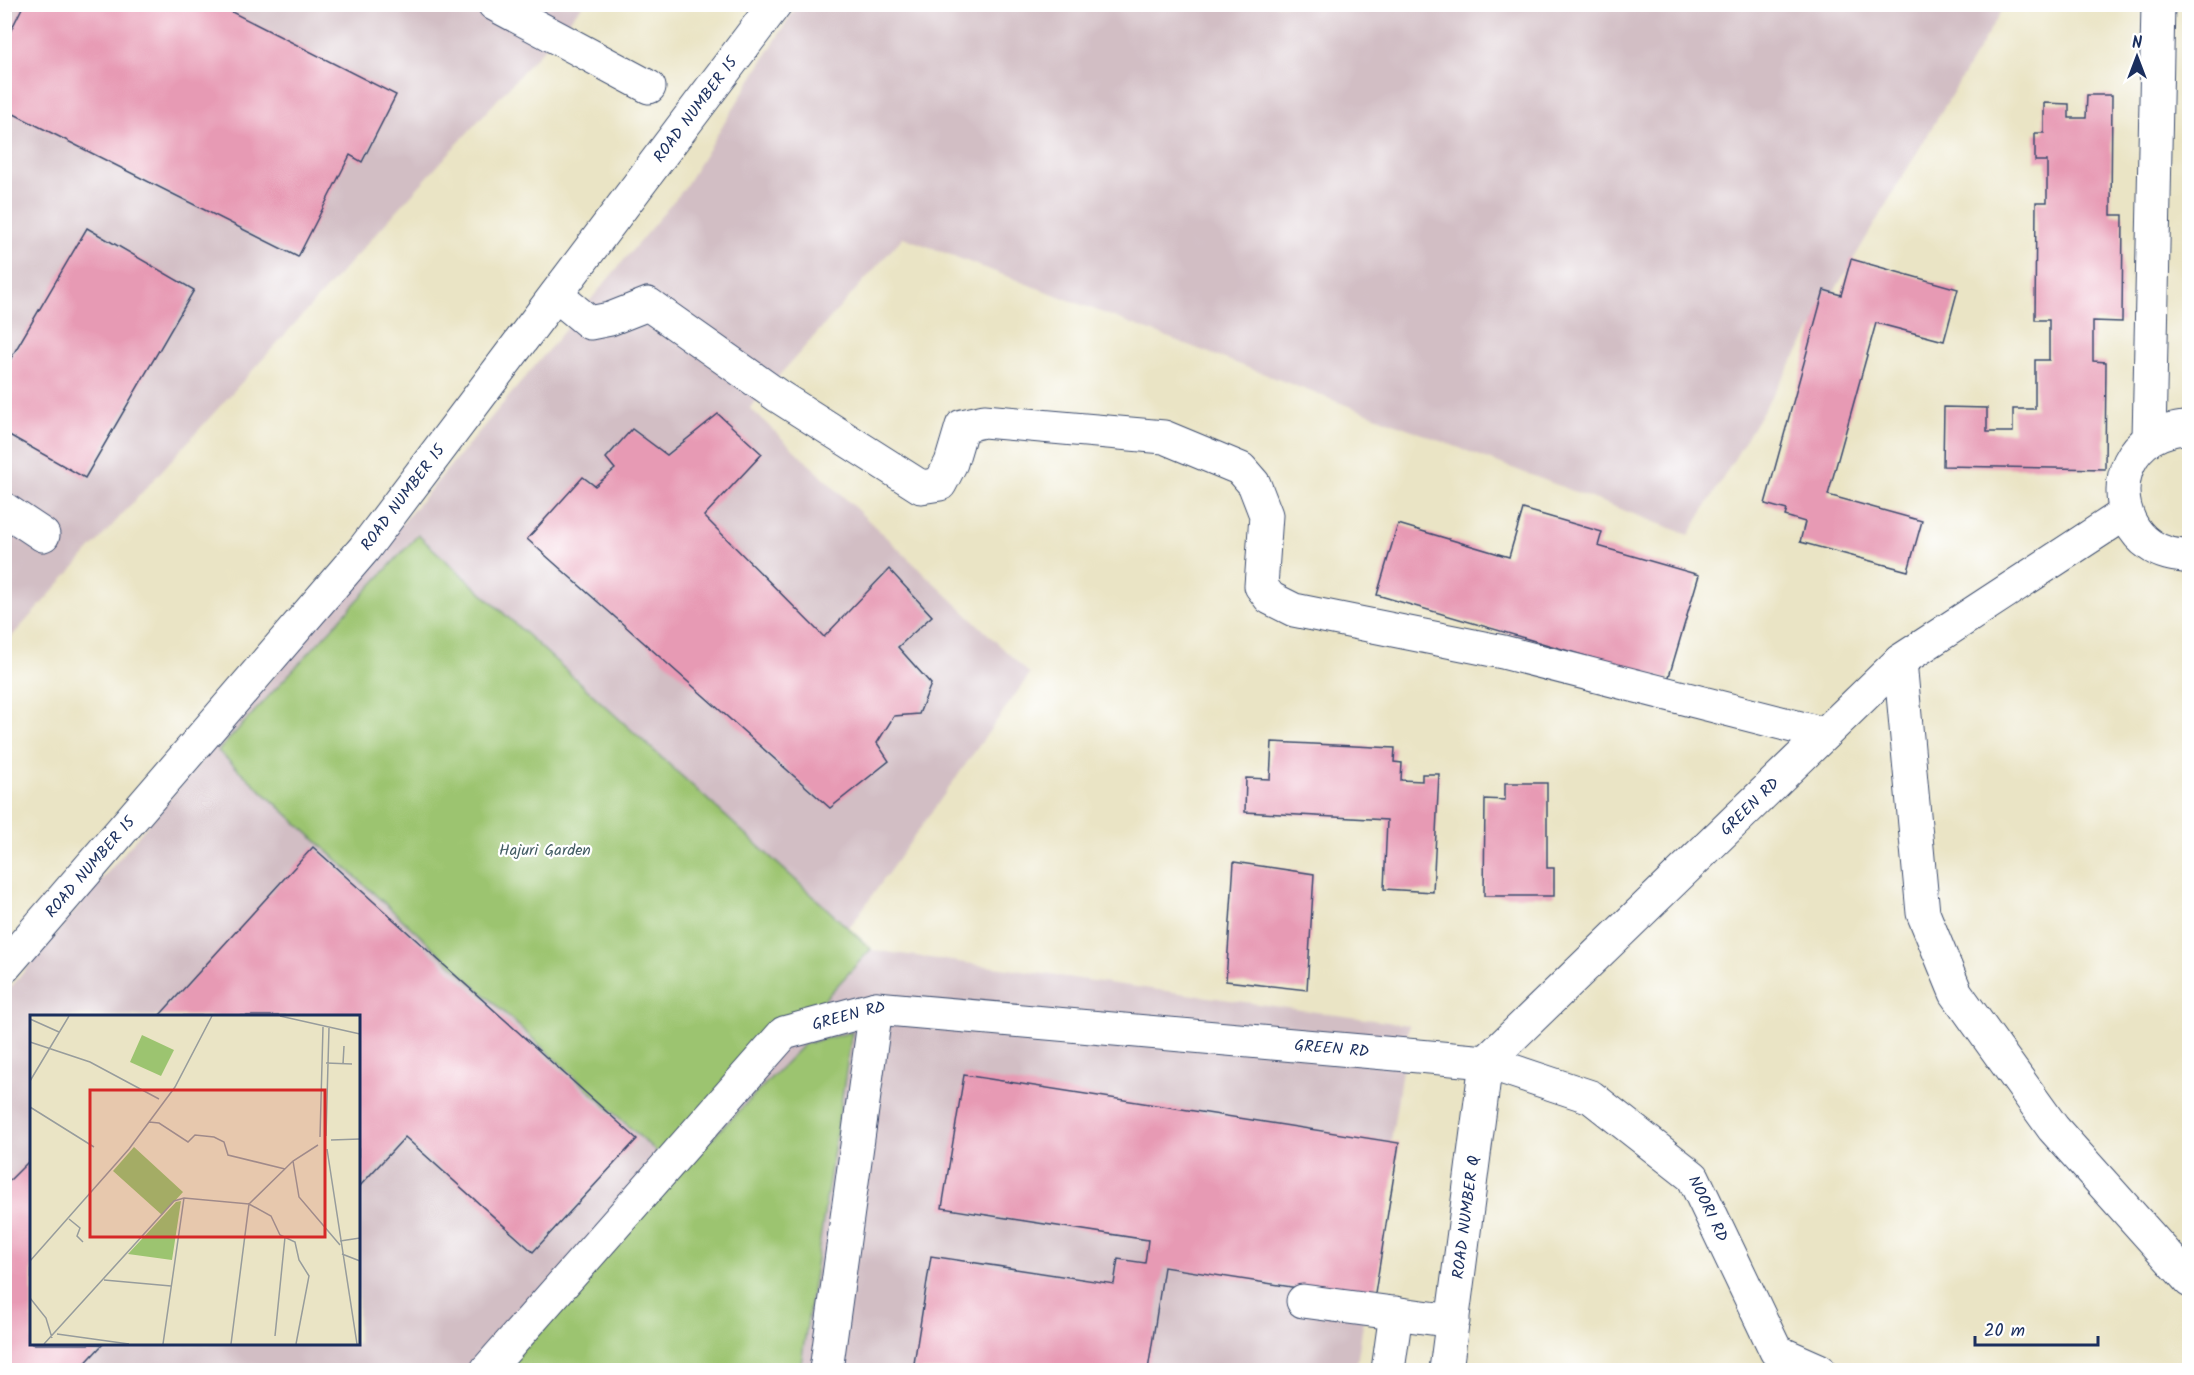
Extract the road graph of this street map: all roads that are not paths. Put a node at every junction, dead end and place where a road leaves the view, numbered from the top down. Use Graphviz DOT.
graph roads {
  1 [pos="494,4"];
  2 [pos="775,4"];
  3 [pos="2158,4"];
  4 [pos="649,87"];
  5 [pos="556,295"];
  6 [pos="2190,427"];
  7 [pos="2149,439"];
  8 [pos="4,509"];
  9 [pos="2126,513"];
  10 [pos="43,535"];
  11 [pos="2190,557"];
  12 [pos="1900,661"];
  13 [pos="1824,734"];
  14 [pos="4,967"];
  15 [pos="876,1008"];
  16 [pos="1486,1062"];
  17 [pos="2190,1281"];
  18 [pos="1303,1302"];
  19 [pos="1396,1313"];
  20 [pos="1453,1321"];
  21 [pos="487,1371"];
  22 [pos="826,1371"];
  23 [pos="1388,1371"];
  24 [pos="1446,1371"];
  25 [pos="1819,1371"];
  1 -- 4 [label="street"];
  2 -- 5 [label="street, ROAD NUMBER 15"];
  3 -- 7 [label="street"];
  5 -- 13 [label="street"];
  5 -- 14 [label="street, ROAD NUMBER 15"];
  6 -- 7 [label="street"];
  7 -- 9 [label="street"];
  8 -- 10 [label="street"];
  9 -- 11 [label="street"];
  9 -- 12 [label="street, GREEN RD"];
  12 -- 13 [label="street, GREEN RD"];
  12 -- 17 [label="street"];
  13 -- 16 [label="street, GREEN RD"];
  15 -- 16 [label="street, GREEN RD"];
  15 -- 21 [label="street, GREEN RD"];
  15 -- 22 [label="street"];
  16 -- 20 [label="street, ROAD NUMBER Q"];
  16 -- 25 [label="street, NOORI RD"];
  18 -- 19 [label="street"];
  19 -- 20 [label="street"];
  19 -- 23 [label="street"];
  20 -- 24 [label="street, ROAD NUMBER Q"];
}
